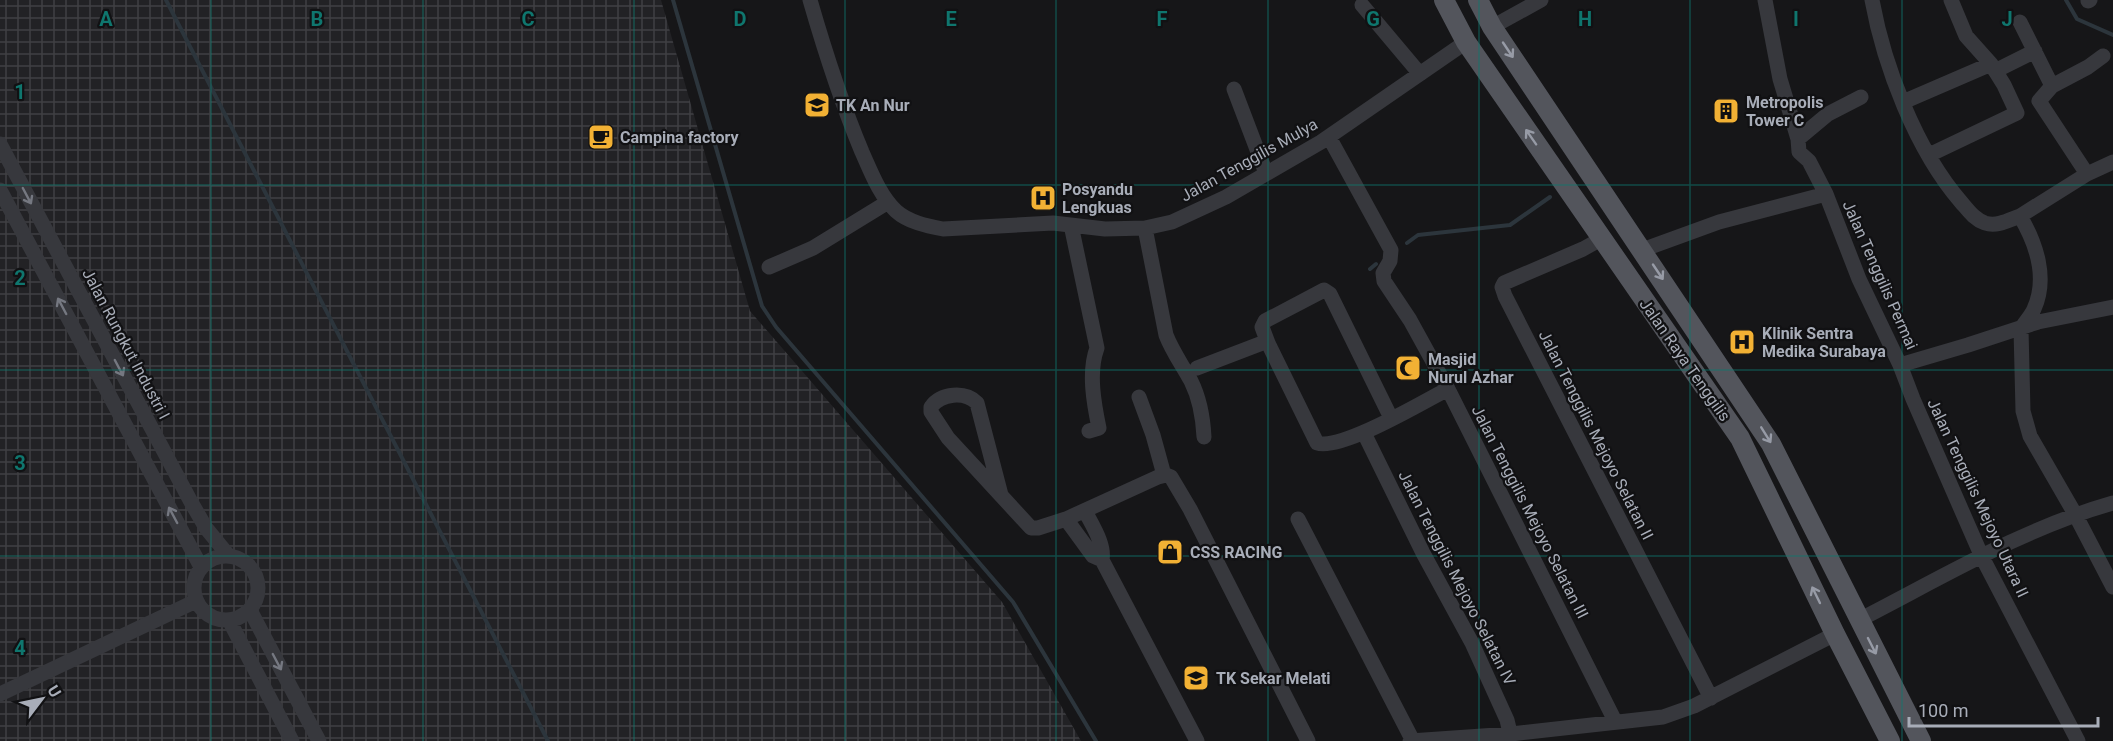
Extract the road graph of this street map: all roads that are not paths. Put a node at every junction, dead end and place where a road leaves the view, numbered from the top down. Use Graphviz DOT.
graph roads {
  1 [pos="810,0"];
  2 [pos="1444,0"];
  3 [pos="1478,0"];
  4 [pos="1541,0"];
  5 [pos="1765,0"];
  6 [pos="1872,0"];
  7 [pos="1951,0"];
  8 [pos="1362,5"];
  9 [pos="2020,22"];
  10 [pos="1492,27"];
  11 [pos="1466,42"];
  12 [pos="2035,51"];
  13 [pos="2103,56"];
  14 [pos="1993,68"];
  15 [pos="1420,74"];
  16 [pos="2052,86"];
  17 [pos="1234,88"];
  18 [pos="1861,97"];
  19 [pos="1903,102"];
  20 [pos="1329,136"];
  21 [pos="1798,140"];
  22 [pos="0,144"];
  23 [pos="1929,155"];
  24 [pos="2113,162"];
  25 [pos="1266,173"];
  26 [pos="2087,174"];
  27 [pos="0,190"];
  28 [pos="1826,194"];
  29 [pos="888,202"];
  30 [pos="2020,216"];
  31 [pos="1071,225"];
  32 [pos="1144,228"];
  33 [pos="1601,239"];
  34 [pos="1642,250"];
  35 [pos="769,267"];
  36 [pos="2113,307"];
  37 [pos="2021,329"];
  38 [pos="1268,343"];
  39 [pos="1900,365"];
  40 [pos="1197,368"];
  41 [pos="1448,389"];
  42 [pos="1138,397"];
  43 [pos="1391,418"];
  44 [pos="1089,431"];
  45 [pos="1364,433"];
  46 [pos="1204,437"];
  47 [pos="1164,475"];
  48 [pos="1001,495"];
  49 [pos="2113,503"];
  50 [pos="1085,511"];
  51 [pos="2075,514"];
  52 [pos="1808,518"];
  53 [pos="1066,519"];
  54 [pos="1298,519"];
  55 [pos="1783,529"];
  56 [pos="228,555"];
  57 [pos="1982,557"];
  58 [pos="1102,560"];
  59 [pos="201,567"];
  60 [pos="2113,586"];
  61 [pos="196,600"];
  62 [pos="250,610"];
  63 [pos="229,620"];
  64 [pos="1859,620"];
  65 [pos="1835,634"];
  66 [pos="0,694"];
  67 [pos="1711,698"];
  68 [pos="1615,721"];
  69 [pos="1512,737"];
  70 [pos="1912,738"];
  71 [pos="292,741"];
  72 [pos="318,741"];
  73 [pos="1197,741"];
  74 [pos="1308,741"];
  75 [pos="1412,741"];
  76 [pos="1890,741"];
  77 [pos="2078,741"];
  1 -- 29 [label="street, Jalan Tenggilis Mulya"];
  2 -- 11 [label="main road, Jalan Raya Tenggilis"];
  3 -- 10 [label="main road, Jalan Raya Tenggilis"];
  4 -- 10 [label="street"];
  5 -- 21 [label="street"];
  6 -- 19 [label="street"];
  7 -- 14 [label="street"];
  8 -- 15 [label="street"];
  9 -- 12 [label="street"];
  10 -- 34 [label="main road, Jalan Raya Tenggilis, one-way"];
  11 -- 15 [label="street, Jalan Tenggilis Mulya"];
  33 -- 11 [label="main road, Jalan Raya Tenggilis, one-way"];
  12 -- 14 [label="street"];
  12 -- 16 [label="street"];
  13 -- 16 [label="street"];
  14 -- 19 [label="street"];
  14 -- 23 [label="street"];
  15 -- 20 [label="street, Jalan Tenggilis Mulya"];
  16 -- 26 [label="street"];
  17 -- 25 [label="street"];
  18 -- 21 [label="street"];
  19 -- 23 [label="street"];
  20 -- 25 [label="street, Jalan Tenggilis Mulya"];
  20 -- 41 [label="street, Jalan Tenggilis Mejoyo Selatan III"];
  21 -- 28 [label="street"];
  22 -- 56 [label="street, Jalan Rungkut Industri I, one-way"];
  23 -- 30 [label="street"];
  24 -- 26 [label="street"];
  25 -- 32 [label="street, Jalan Tenggilis Mulya"];
  26 -- 30 [label="street"];
  59 -- 27 [label="street, one-way"];
  28 -- 34 [label="street, Jalan Tenggilis Permai"];
  28 -- 39 [label="street, Jalan Tenggilis Permai"];
  29 -- 31 [label="street, Jalan Tenggilis Mulya"];
  29 -- 35 [label="street"];
  30 -- 37 [label="street"];
  31 -- 32 [label="street, Jalan Tenggilis Mulya"];
  31 -- 44 [label="street"];
  32 -- 46 [label="street"];
  33 -- 55 [label="main road, Jalan Raya Tenggilis"];
  33 -- 67 [label="street, Jalan Tenggilis Mejoyo Selatan II"];
  34 -- 52 [label="main road, Jalan Raya Tenggilis, one-way"];
  36 -- 37 [label="street, Jalan Tenggilis Permai"];
  37 -- 39 [label="street, Jalan Tenggilis Permai"];
  37 -- 51 [label="street"];
  38 -- 40 [label="street"];
  38 -- 43 [label="street"];
  38 -- 45 [label="street"];
  39 -- 57 [label="street, Jalan Tenggilis Mejoyo Utara II"];
  41 -- 43 [label="street"];
  41 -- 68 [label="street, Jalan Tenggilis Mejoyo Selatan III"];
  42 -- 47 [label="street"];
  43 -- 45 [label="street"];
  45 -- 69 [label="street, Jalan Tenggilis Mejoyo Selatan IV"];
  47 -- 50 [label="street"];
  47 -- 74 [label="street"];
  48 -- 48 [label="street"];
  48 -- 53 [label="street"];
  49 -- 51 [label="street"];
  50 -- 53 [label="street"];
  50 -- 58 [label="street"];
  51 -- 57 [label="street"];
  51 -- 60 [label="street"];
  52 -- 55 [label="main road"];
  52 -- 64 [label="main road, Jalan Raya Tenggilis"];
  53 -- 58 [label="street"];
  54 -- 75 [label="street"];
  65 -- 55 [label="main road, Jalan Raya Tenggilis, one-way"];
  56 -- 59 [label="street"];
  56 -- 62 [label="street"];
  57 -- 64 [label="street"];
  57 -- 77 [label="street, Jalan Tenggilis Mejoyo Utara II"];
  58 -- 73 [label="street"];
  59 -- 61 [label="street"];
  61 -- 63 [label="street"];
  61 -- 66 [label="street"];
  62 -- 63 [label="street"];
  62 -- 72 [label="street, one-way"];
  63 -- 71 [label="street"];
  64 -- 70 [label="main road, Jalan Raya Tenggilis, one-way"];
  65 -- 67 [label="street"];
  65 -- 76 [label="main road, Jalan Raya Tenggilis"];
  67 -- 68 [label="street"];
  68 -- 69 [label="street"];
  69 -- 75 [label="street"];
}
